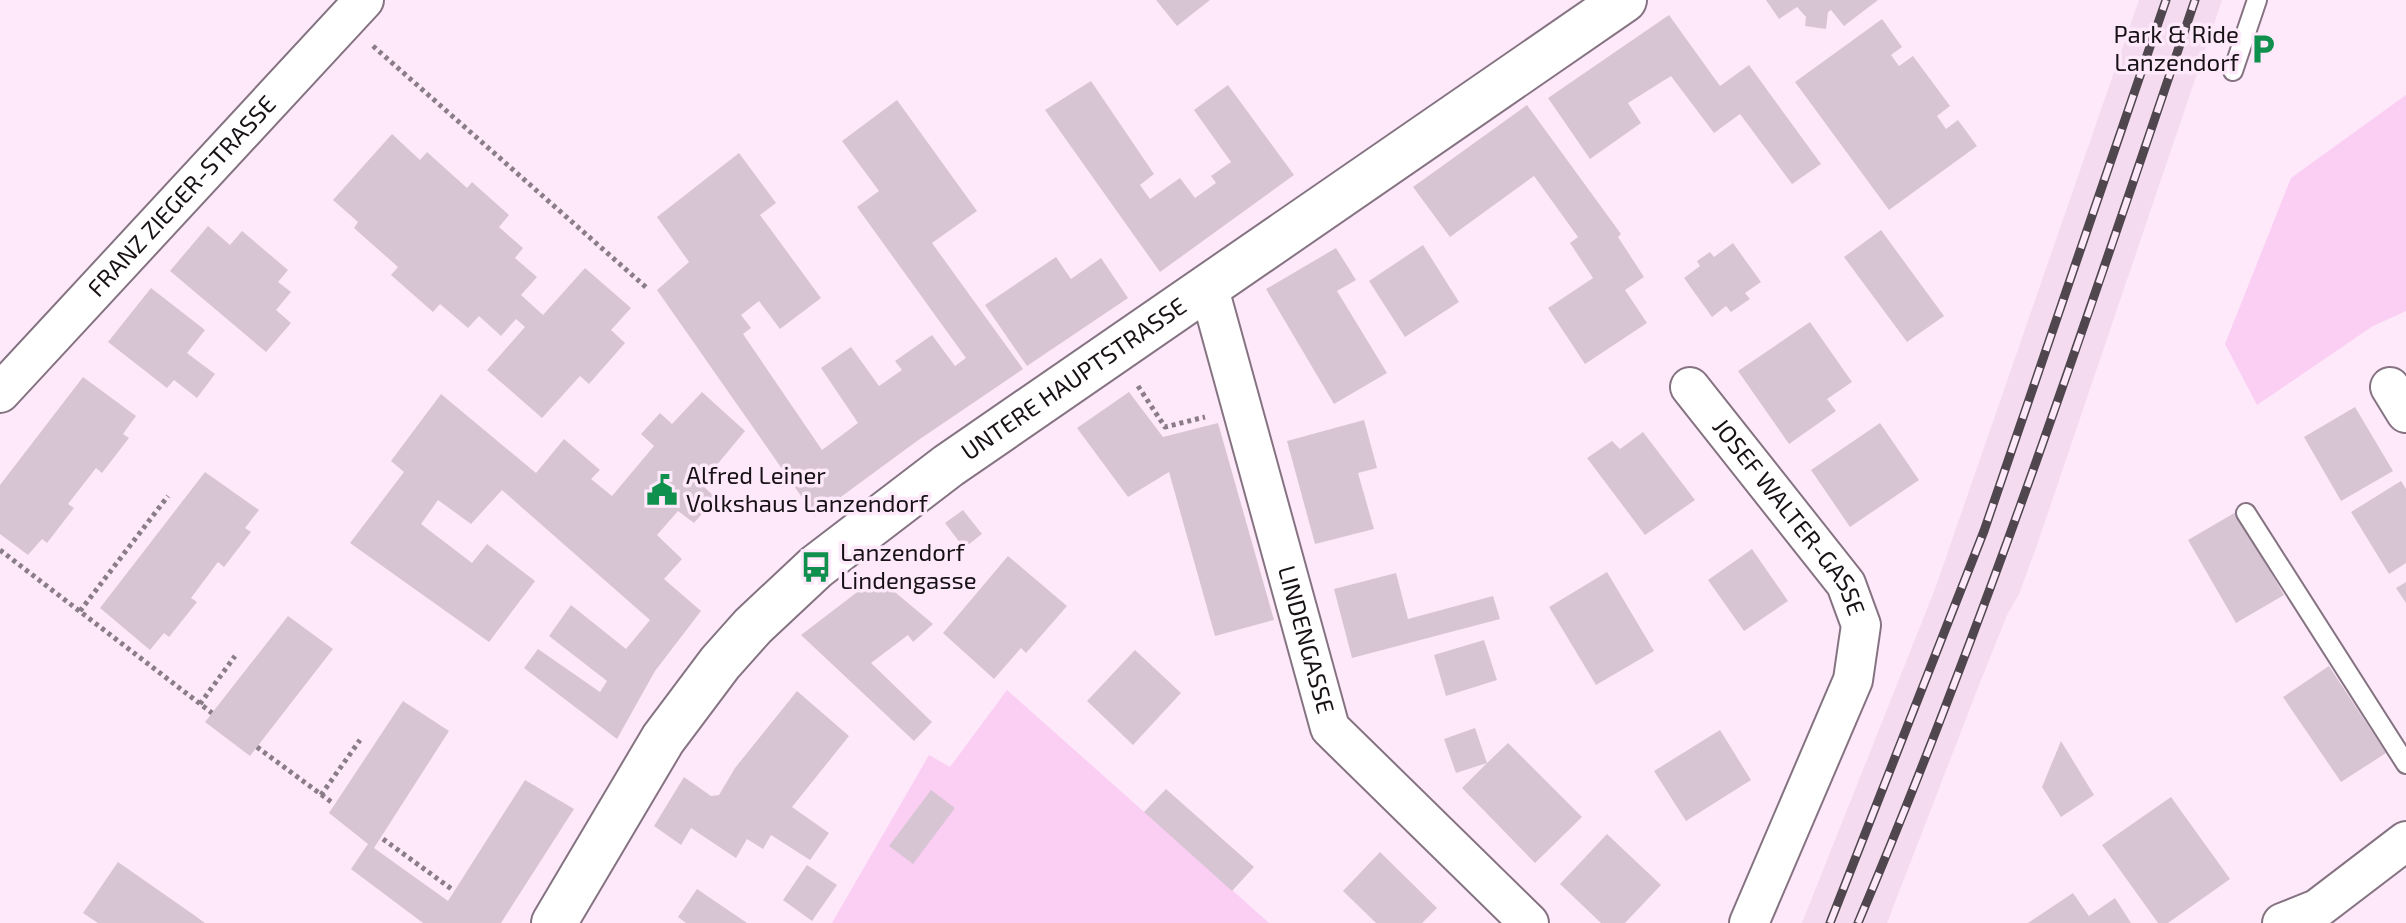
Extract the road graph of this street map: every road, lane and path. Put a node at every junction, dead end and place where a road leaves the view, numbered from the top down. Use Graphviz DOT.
graph roads {
  1 [pos="2257,0"];
  2 [pos="1605,6"];
  3 [pos="354,10"];
  4 [pos="2233,71"];
  5 [pos="1208,285"];
  6 [pos="648,289"];
  7 [pos="1115,352"];
  8 [pos="1690,387"];
  9 [pos="0,393"];
  10 [pos="1243,407"];
  11 [pos="168,496"];
  12 [pos="2246,513"];
  13 [pos="0,550"];
  14 [pos="80,611"];
  15 [pos="235,656"];
  16 [pos="200,704"];
  17 [pos="212,713"];
  18 [pos="360,740"];
  19 [pos="257,747"];
  20 [pos="2406,764"];
  21 [pos="321,795"];
  22 [pos="334,804"];
  23 [pos="383,839"];
  24 [pos="2406,841"];
  25 [pos="453,890"];
  26 [pos="1504,915"];
  27 [pos="2322,916"];
  28 [pos="554,923"];
  29 [pos="1749,923"];
  30 [pos="2282,923"];
  1 -- 4 [label="lane"];
  2 -- 5 [label="main road, UNTERE HAUPTSTRASSE"];
  3 -- 6 [label="path"];
  3 -- 9 [label="street, FRANZ ZIEGER-STRASSE"];
  5 -- 7 [label="main road, UNTERE HAUPTSTRASSE"];
  5 -- 10 [label="street, LINDENGASSE"];
  7 -- 10 [label="path"];
  7 -- 28 [label="main road, UNTERE HAUPTSTRASSE"];
  8 -- 29 [label="street, JOSEF WALTER-GASSE"];
  10 -- 26 [label="street, LINDENGASSE"];
  11 -- 14 [label="path"];
  12 -- 20 [label="lane"];
  13 -- 14 [label="path"];
  14 -- 16 [label="path"];
  15 -- 16 [label="path"];
  16 -- 17 [label="path"];
  18 -- 21 [label="path"];
  19 -- 21 [label="path"];
  21 -- 22 [label="path"];
  23 -- 25 [label="path"];
  24 -- 27 [label="street"];
  27 -- 30 [label="street"];
}
